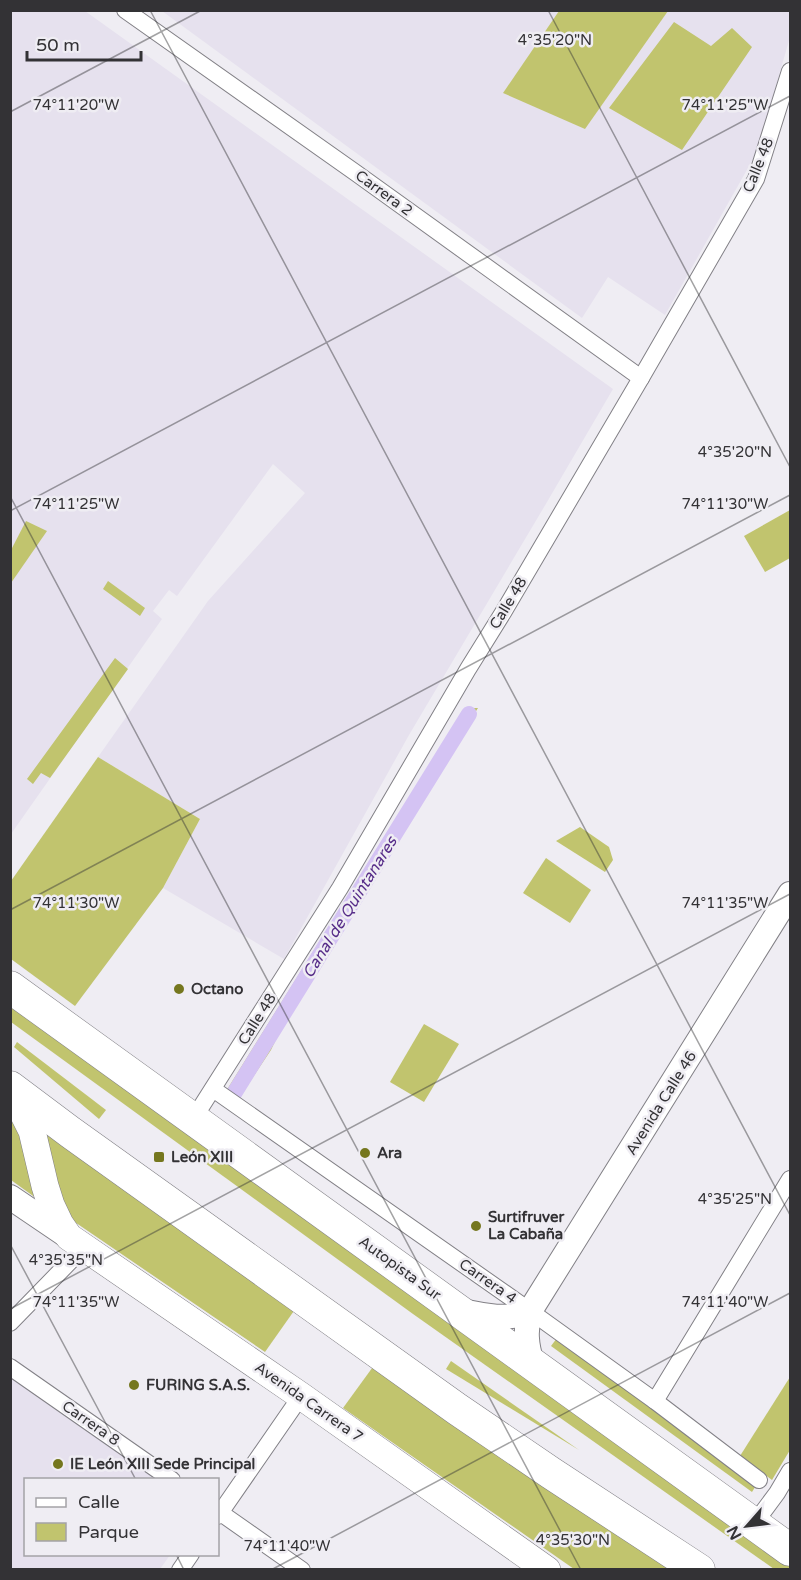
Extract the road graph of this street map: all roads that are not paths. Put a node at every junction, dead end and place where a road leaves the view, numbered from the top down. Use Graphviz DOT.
graph roads {
  1 [pos="125,10"];
  2 [pos="790,71"];
  3 [pos="641,378"];
  4 [pos="790,894"];
  5 [pos="10,987"];
  6 [pos="10,1087"];
  7 [pos="213,1089"];
  8 [pos="194,1118"];
  9 [pos="790,1179"];
  10 [pos="10,1197"];
  11 [pos="76,1242"];
  12 [pos="456,1309"];
  13 [pos="530,1311"];
  14 [pos="10,1323"];
  15 [pos="532,1363"];
  16 [pos="10,1367"];
  17 [pos="301,1396"];
  18 [pos="655,1401"];
  19 [pos="790,1471"];
  20 [pos="171,1478"];
  21 [pos="759,1480"];
  22 [pos="219,1512"];
  23 [pos="219,1514"];
  24 [pos="754,1524"];
  25 [pos="790,1550"];
  26 [pos="190,1556"];
  27 [pos="180,1569"];
  28 [pos="302,1569"];
  29 [pos="547,1569"];
  30 [pos="699,1569"];
  1 -- 3 [label="street, Carrera 2"];
  2 -- 3 [label="street, Calle 48"];
  3 -- 7 [label="street, Calle 48"];
  4 -- 13 [label="main road, Avenida Calle 46"];
  5 -- 8 [label="highway, Autopista Sur"];
  6 -- 11 [label="main road, Avenida Carrera 7"];
  6 -- 30 [label="highway"];
  7 -- 8 [label="street, Calle 48"];
  7 -- 13 [label="street, Carrera 4"];
  8 -- 12 [label="highway, Autopista Sur"];
  9 -- 18 [label="street"];
  10 -- 11 [label="main road, Avenida Carrera 7"];
  11 -- 14 [label="street"];
  11 -- 17 [label="main road, Avenida Carrera 7"];
  12 -- 13 [label="main road"];
  12 -- 15 [label="highway, Autopista Sur"];
  13 -- 15 [label="main road"];
  13 -- 18 [label="street, Carrera 4"];
  15 -- 24 [label="highway, Autopista Sur"];
  16 -- 20 [label="street, Carrera 8"];
  17 -- 22 [label="street"];
  17 -- 29 [label="main road, Avenida Carrera 7"];
  18 -- 21 [label="street, Carrera 4"];
  19 -- 24 [label="street"];
  23 -- 28 [label="street"];
  24 -- 25 [label="highway, Autopista Sur"];
  26 -- 27 [label="street"];
}
